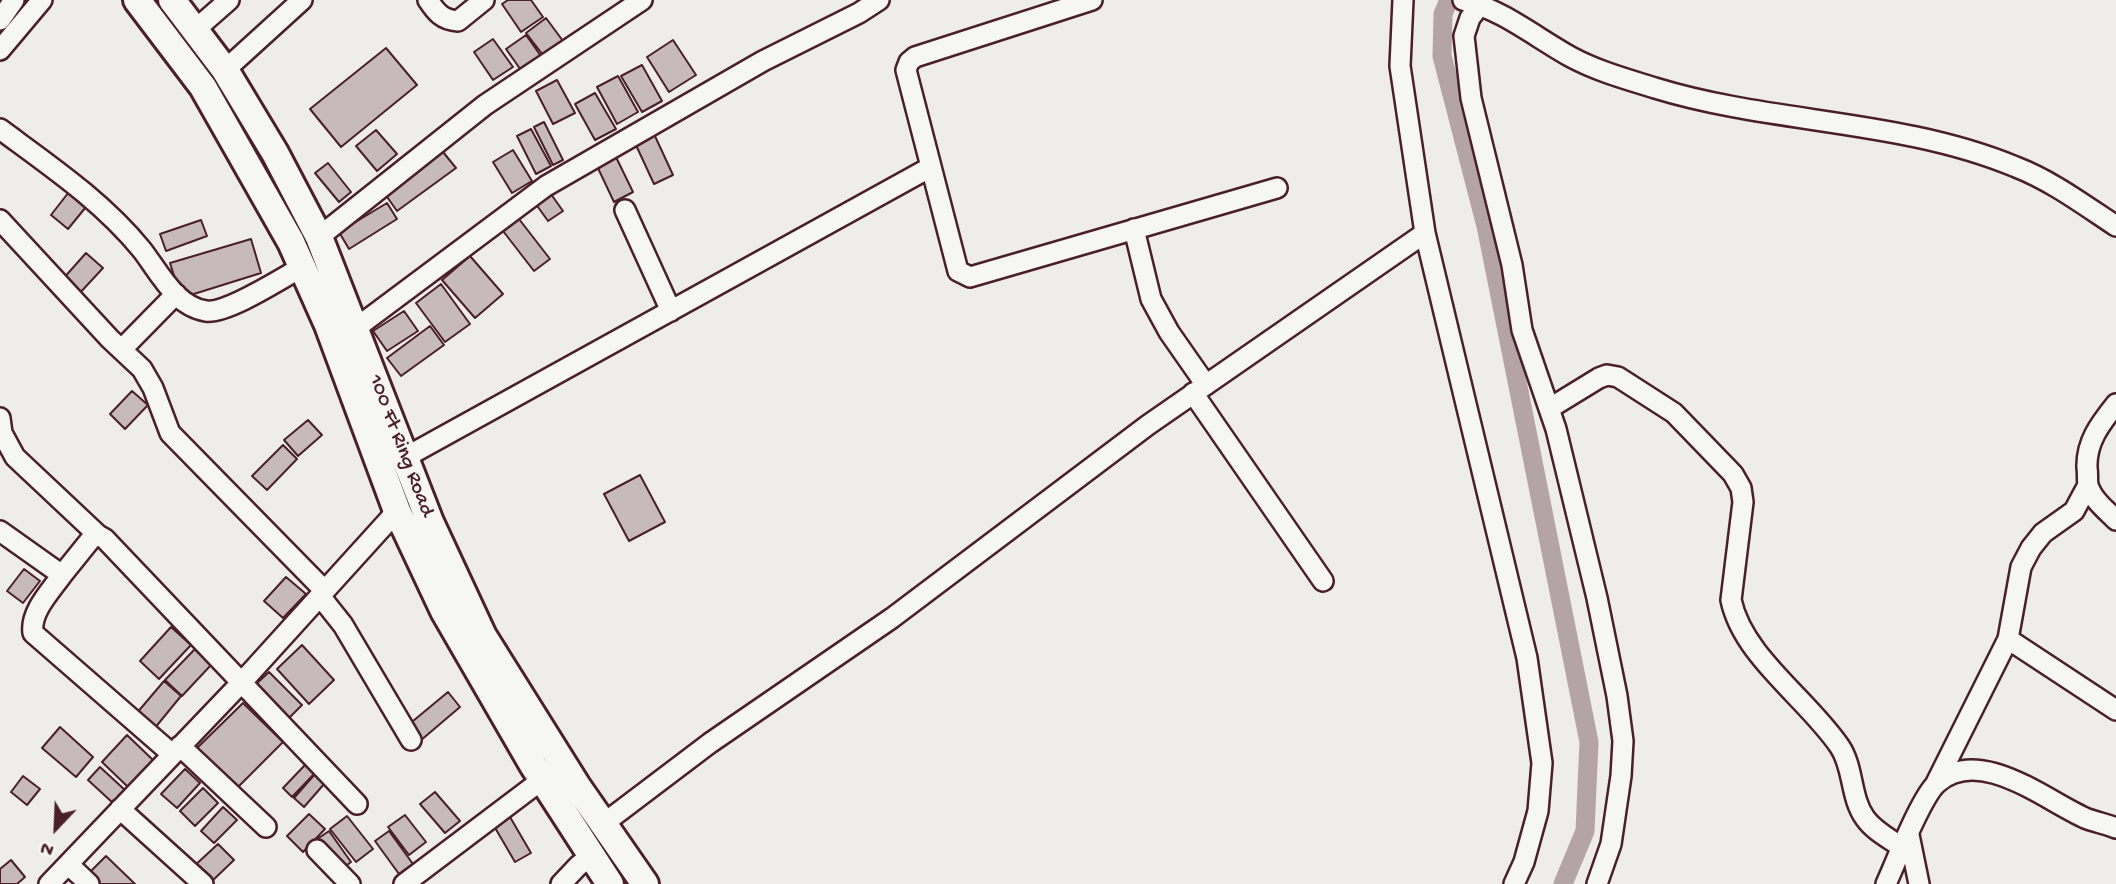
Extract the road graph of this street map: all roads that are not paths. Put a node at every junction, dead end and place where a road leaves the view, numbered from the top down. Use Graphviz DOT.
graph roads {
  1 [pos="14,0"];
  2 [pos="42,0"];
  3 [pos="137,0"];
  4 [pos="172,0"];
  5 [pos="229,0"];
  6 [pos="302,0"];
  7 [pos="428,0"];
  8 [pos="484,0"];
  9 [pos="642,0"];
  10 [pos="879,0"];
  11 [pos="1091,0"];
  12 [pos="1402,0"];
  13 [pos="1470,2"];
  14 [pos="0,20"];
  15 [pos="196,29"];
  16 [pos="0,50"];
  17 [pos="225,70"];
  18 [pos="0,129"];
  19 [pos="929,168"];
  20 [pos="1277,188"];
  21 [pos="625,210"];
  22 [pos="0,220"];
  23 [pos="2116,226"];
  24 [pos="1134,229"];
  25 [pos="1425,233"];
  26 [pos="319,237"];
  27 [pos="302,267"];
  28 [pos="176,294"];
  29 [pos="671,311"];
  30 [pos="356,328"];
  31 [pos="122,349"];
  32 [pos="1200,389"];
  33 [pos="2116,404"];
  34 [pos="1550,408"];
  35 [pos="0,418"];
  36 [pos="404,458"];
  37 [pos="2088,485"];
  38 [pos="397,511"];
  39 [pos="2116,520"];
  40 [pos="0,531"];
  41 [pos="98,536"];
  42 [pos="62,575"];
  43 [pos="1323,582"];
  44 [pos="322,593"];
  45 [pos="2008,639"];
  46 [pos="242,682"];
  47 [pos="2116,710"];
  48 [pos="411,740"];
  49 [pos="176,750"];
  50 [pos="542,779"];
  51 [pos="1936,783"];
  52 [pos="357,804"];
  53 [pos="120,809"];
  54 [pos="603,824"];
  55 [pos="266,827"];
  56 [pos="2116,828"];
  57 [pos="1906,841"];
  58 [pos="317,850"];
  59 [pos="592,855"];
  60 [pos="69,865"];
  61 [pos="426,878"];
  62 [pos="49,884"];
  63 [pos="89,884"];
  64 [pos="203,884"];
  65 [pos="350,884"];
  66 [pos="404,884"];
  67 [pos="561,884"];
  68 [pos="610,884"];
  69 [pos="645,884"];
  70 [pos="1514,884"];
  71 [pos="1597,884"];
  72 [pos="1886,884"];
  73 [pos="1919,884"];
  1 -- 14 [label="street"];
  2 -- 16 [label="street"];
  3 -- 27 [label="main road, 100 Ft Ring Road"];
  4 -- 15 [label="main road, 100 Ft Ring Road"];
  5 -- 15 [label="street"];
  6 -- 17 [label="street"];
  7 -- 8 [label="street"];
  9 -- 26 [label="street"];
  10 -- 30 [label="street"];
  11 -- 19 [label="street"];
  12 -- 25 [label="street"];
  13 -- 23 [label="street"];
  13 -- 34 [label="street"];
  15 -- 17 [label="main road, 100 Ft Ring Road"];
  17 -- 26 [label="main road, 100 Ft Ring Road"];
  18 -- 28 [label="street"];
  19 -- 24 [label="street"];
  19 -- 29 [label="street"];
  20 -- 24 [label="street"];
  21 -- 29 [label="street"];
  22 -- 31 [label="street"];
  24 -- 32 [label="street"];
  25 -- 32 [label="street"];
  25 -- 70 [label="street"];
  26 -- 30 [label="main road, 100 Ft Ring Road"];
  27 -- 28 [label="street"];
  27 -- 38 [label="main road, 100 Ft Ring Road"];
  28 -- 31 [label="street"];
  29 -- 36 [label="street"];
  30 -- 36 [label="main road, 100 Ft Ring Road"];
  31 -- 44 [label="street"];
  32 -- 43 [label="street"];
  32 -- 54 [label="street"];
  33 -- 37 [label="street"];
  34 -- 57 [label="street"];
  34 -- 71 [label="street"];
  35 -- 41 [label="street"];
  36 -- 54 [label="main road, 100 Ft Ring Road"];
  37 -- 39 [label="street"];
  37 -- 45 [label="street"];
  38 -- 44 [label="street"];
  38 -- 50 [label="main road, 100 Ft Ring Road"];
  40 -- 42 [label="street"];
  41 -- 42 [label="street"];
  41 -- 46 [label="street"];
  42 -- 49 [label="street"];
  44 -- 46 [label="street"];
  44 -- 48 [label="street"];
  45 -- 47 [label="street"];
  45 -- 51 [label="street"];
  46 -- 49 [label="street"];
  46 -- 52 [label="street"];
  49 -- 53 [label="street"];
  49 -- 55 [label="street"];
  50 -- 59 [label="main road, 100 Ft Ring Road"];
  50 -- 61 [label="street"];
  51 -- 56 [label="street"];
  51 -- 57 [label="street"];
  53 -- 60 [label="street"];
  53 -- 64 [label="street"];
  54 -- 69 [label="main road, 100 Ft Ring Road"];
  57 -- 72 [label="street"];
  57 -- 73 [label="street"];
  58 -- 65 [label="street"];
  59 -- 67 [label="street"];
  59 -- 68 [label="main road, 100 Ft Ring Road"];
  60 -- 62 [label="street"];
  60 -- 63 [label="street"];
  61 -- 66 [label="street"];
}
